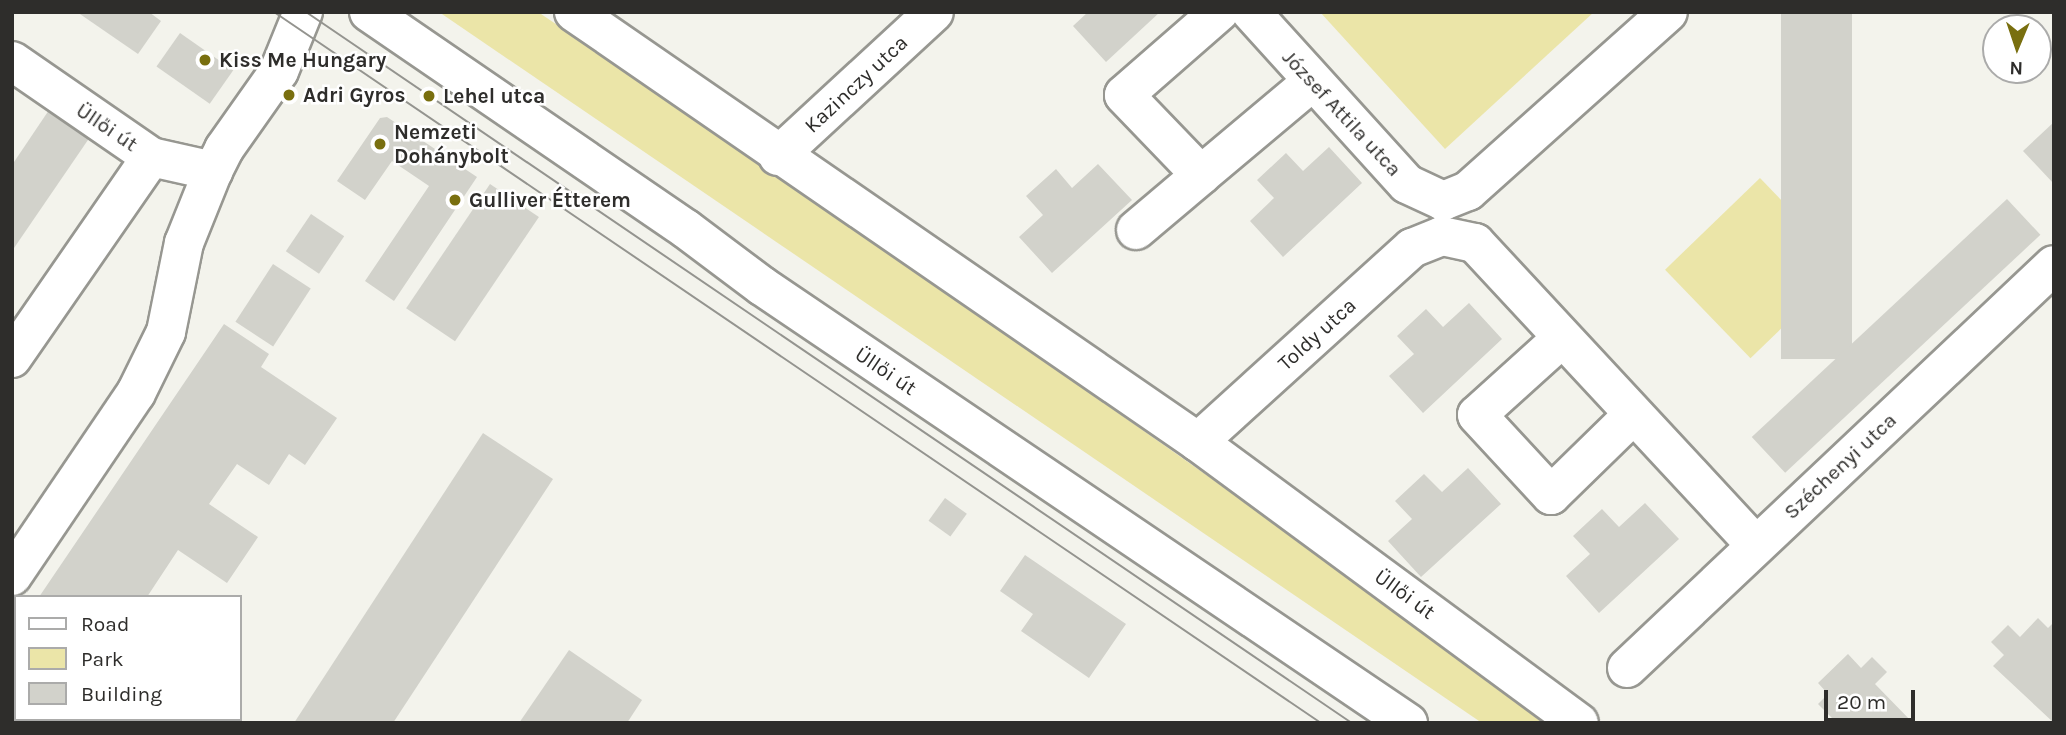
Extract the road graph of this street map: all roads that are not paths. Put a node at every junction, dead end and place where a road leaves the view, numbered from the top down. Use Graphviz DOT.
graph roads {
  1 [pos="303,12"];
  2 [pos="369,12"];
  3 [pos="574,12"];
  4 [pos="933,12"];
  5 [pos="1219,12"];
  6 [pos="1251,12"];
  7 [pos="1668,12"];
  8 [pos="12,61"];
  9 [pos="1312,82"];
  10 [pos="778,156"];
  11 [pos="152,157"];
  12 [pos="213,171"];
  13 [pos="1201,175"];
  14 [pos="1443,219"];
  15 [pos="1136,230"];
  16 [pos="2054,265"];
  17 [pos="1561,339"];
  18 [pos="12,358"];
  19 [pos="1633,415"];
  20 [pos="1198,442"];
  21 [pos="1755,544"];
  22 [pos="12,576"];
  23 [pos="1627,668"];
  24 [pos="1408,723"];
  25 [pos="1580,723"];
  1 -- 12 [label="street"];
  2 -- 24 [label="street, Üllői út"];
  3 -- 10 [label="street, Üllői út"];
  4 -- 10 [label="street, Kazinczy utca"];
  5 -- 13 [label="street"];
  6 -- 9 [label="street, József Attila utca"];
  7 -- 14 [label="street, Toldy utca"];
  8 -- 11 [label="street, Üllői út"];
  9 -- 13 [label="street"];
  9 -- 14 [label="street, József Attila utca"];
  10 -- 20 [label="street, Üllői út"];
  11 -- 12 [label="street, Üllői út"];
  11 -- 18 [label="street"];
  12 -- 22 [label="street"];
  13 -- 15 [label="street"];
  14 -- 17 [label="street, József Attila utca"];
  14 -- 20 [label="street, Toldy utca"];
  16 -- 21 [label="street, Széchenyi utca"];
  17 -- 19 [label="street, József Attila utca"];
  17 -- 19 [label="street"];
  19 -- 21 [label="street, József Attila utca"];
  20 -- 25 [label="street, Üllői út"];
  21 -- 23 [label="street, Széchenyi utca"];
}
